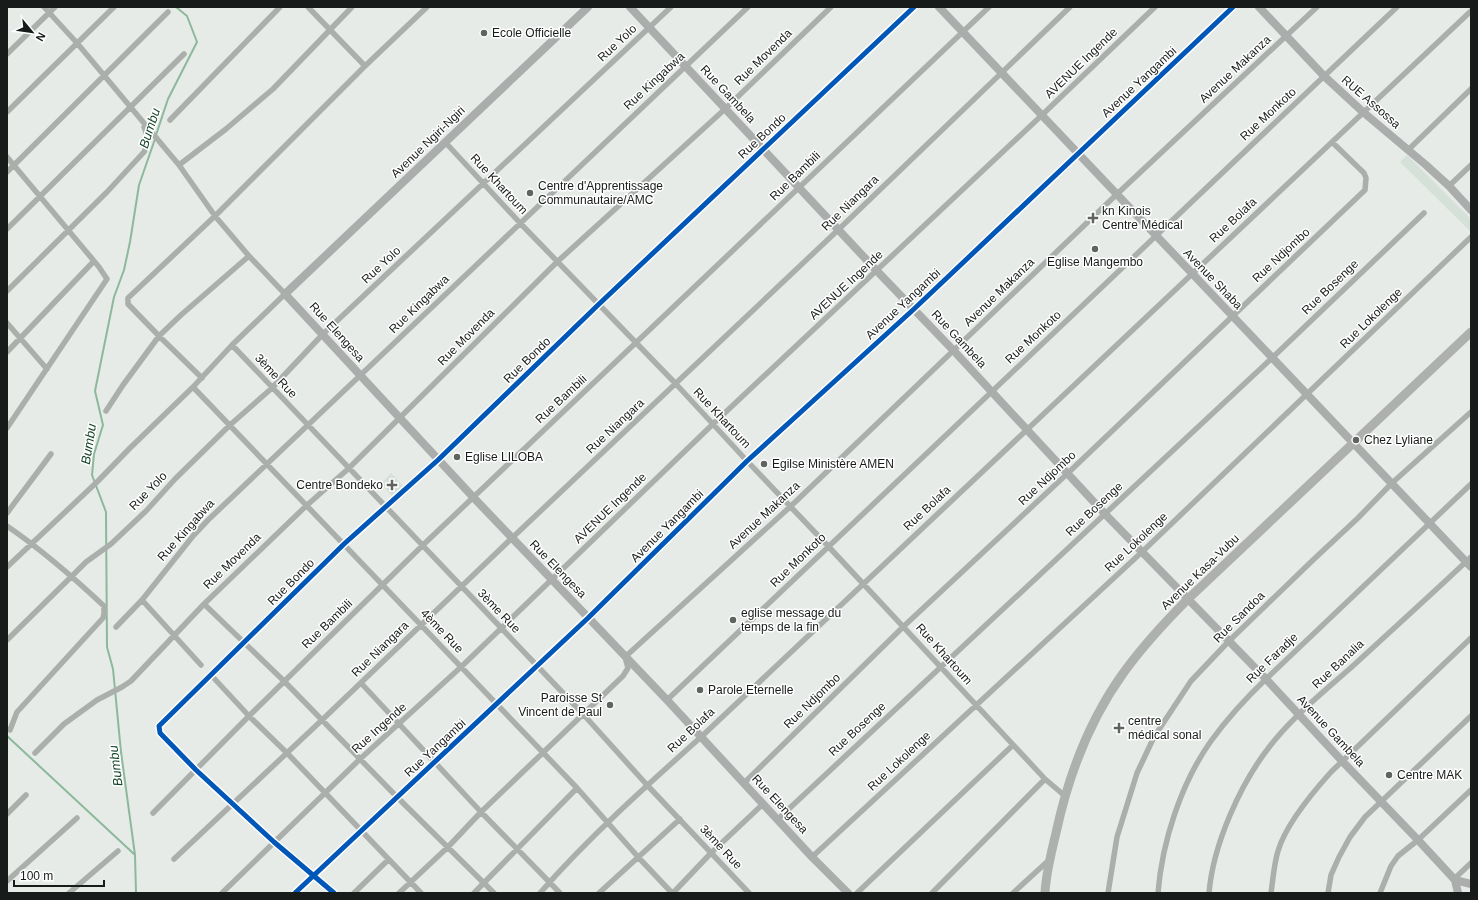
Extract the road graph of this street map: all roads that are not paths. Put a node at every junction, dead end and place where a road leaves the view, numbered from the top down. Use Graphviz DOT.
graph roads {
  1 [pos="44,7"];
  2 [pos="55,7"];
  3 [pos="114,7"];
  4 [pos="280,7"];
  5 [pos="308,7"];
  6 [pos="352,7"];
  7 [pos="427,7"];
  8 [pos="588,7"];
  9 [pos="630,7"];
  10 [pos="671,7"];
  11 [pos="748,7"];
  12 [pos="831,7"];
  13 [pos="914,7"];
  14 [pos="939,7"];
  15 [pos="989,7"];
  16 [pos="1070,7"];
  17 [pos="1156,7"];
  18 [pos="1233,7"];
  19 [pos="1259,7"];
  20 [pos="1317,7"];
  21 [pos="1397,7"];
  22 [pos="1471,11"];
  23 [pos="168,12"];
  24 [pos="49,13"];
  25 [pos="649,28"];
  26 [pos="330,30"];
  27 [pos="963,32"];
  28 [pos="1287,36"];
  29 [pos="77,43"];
  30 [pos="7,54"];
  31 [pos="184,54"];
  32 [pos="365,66"];
  33 [pos="686,67"];
  34 [pos="1002,72"];
  35 [pos="104,75"];
  36 [pos="1324,76"];
  37 [pos="1471,89"];
  38 [pos="130,106"];
  39 [pos="725,109"];
  40 [pos="7,112"];
  41 [pos="1363,112"];
  42 [pos="1042,116"];
  43 [pos="170,120"];
  44 [pos="143,122"];
  45 [pos="445,142"];
  46 [pos="1332,142"];
  47 [pos="764,149"];
  48 [pos="1408,150"];
  49 [pos="1078,154"];
  50 [pos="7,157"];
  51 [pos="14,165"];
  52 [pos="179,165"];
  53 [pos="1471,165"];
  54 [pos="7,172"];
  55 [pos="484,183"];
  56 [pos="1449,186"];
  57 [pos="799,187"];
  58 [pos="1116,195"];
  59 [pos="40,196"];
  60 [pos="1471,210"];
  61 [pos="1424,213"];
  62 [pos="215,216"];
  63 [pos="520,223"];
  64 [pos="7,229"];
  65 [pos="68,230"];
  66 [pos="838,230"];
  67 [pos="1156,236"];
  68 [pos="1471,237"];
  69 [pos="249,256"];
  70 [pos="94,261"];
  71 [pos="557,262"];
  72 [pos="877,271"];
  73 [pos="1192,274"];
  74 [pos="7,291"];
  75 [pos="285,294"];
  76 [pos="598,305"];
  77 [pos="914,309"];
  78 [pos="1232,316"];
  79 [pos="7,323"];
  80 [pos="1471,332"];
  81 [pos="323,334"];
  82 [pos="159,336"];
  83 [pos="20,339"];
  84 [pos="636,343"];
  85 [pos="232,345"];
  86 [pos="954,351"];
  87 [pos="7,352"];
  88 [pos="1272,358"];
  89 [pos="47,369"];
  90 [pos="360,376"];
  91 [pos="202,378"];
  92 [pos="676,384"];
  93 [pos="193,387"];
  94 [pos="272,388"];
  95 [pos="992,392"];
  96 [pos="1307,395"];
  97 [pos="106,411"];
  98 [pos="1471,412"];
  99 [pos="399,418"];
  100 [pos="713,424"];
  101 [pos="8,426"];
  102 [pos="230,426"];
  103 [pos="307,426"];
  104 [pos="1027,429"];
  105 [pos="1354,443"];
  106 [pos="51,454"];
  107 [pos="438,460"];
  108 [pos="747,461"];
  109 [pos="266,464"];
  110 [pos="348,469"];
  111 [pos="1068,473"];
  112 [pos="1392,483"];
  113 [pos="1471,484"];
  114 [pos="473,497"];
  115 [pos="306,506"];
  116 [pos="791,506"];
  117 [pos="386,507"];
  118 [pos="7,513"];
  119 [pos="1105,514"];
  120 [pos="1430,522"];
  121 [pos="7,526"];
  122 [pos="512,538"];
  123 [pos="31,543"];
  124 [pos="344,544"];
  125 [pos="422,546"];
  126 [pos="828,546"];
  127 [pos="1143,551"];
  128 [pos="1469,562"];
  129 [pos="7,567"];
  130 [pos="72,576"];
  131 [pos="551,580"];
  132 [pos="863,583"];
  133 [pos="383,584"];
  134 [pos="461,587"];
  135 [pos="1188,599"];
  136 [pos="142,600"];
  137 [pos="204,604"];
  138 [pos="588,618"];
  139 [pos="422,625"];
  140 [pos="904,626"];
  141 [pos="116,627"];
  142 [pos="501,628"];
  143 [pos="175,635"];
  144 [pos="1471,638"];
  145 [pos="7,640"];
  146 [pos="1229,641"];
  147 [pos="244,643"];
  148 [pos="625,657"];
  149 [pos="201,665"];
  150 [pos="461,667"];
  151 [pos="537,667"];
  152 [pos="940,667"];
  153 [pos="211,675"];
  154 [pos="1266,679"];
  155 [pos="284,681"];
  156 [pos="361,683"];
  157 [pos="667,700"];
  158 [pos="496,704"];
  159 [pos="975,705"];
  160 [pos="583,714"];
  161 [pos="1299,715"];
  162 [pos="249,716"];
  163 [pos="1471,716"];
  164 [pos="322,720"];
  165 [pos="399,725"];
  166 [pos="10,730"];
  167 [pos="701,737"];
  168 [pos="1013,745"];
  169 [pos="35,753"];
  170 [pos="287,753"];
  171 [pos="544,753"];
  172 [pos="360,759"];
  173 [pos="435,762"];
  174 [pos="1343,762"];
  175 [pos="196,770"];
  176 [pos="1045,780"];
  177 [pos="744,783"];
  178 [pos="647,785"];
  179 [pos="577,788"];
  180 [pos="1471,790"];
  181 [pos="324,794"];
  182 [pos="26,795"];
  183 [pos="1065,796"];
  184 [pos="397,797"];
  185 [pos="1381,801"];
  186 [pos="234,804"];
  187 [pos="763,804"];
  188 [pos="481,812"];
  189 [pos="153,813"];
  190 [pos="7,814"];
  191 [pos="77,818"];
  192 [pos="680,819"];
  193 [pos="778,819"];
  194 [pos="608,823"];
  195 [pos="361,831"];
  196 [pos="1418,840"];
  197 [pos="274,842"];
  198 [pos="448,847"];
  199 [pos="517,849"];
  200 [pos="118,851"];
  201 [pos="711,853"];
  202 [pos="812,857"];
  203 [pos="639,858"];
  204 [pos="174,859"];
  205 [pos="388,860"];
  206 [pos="1050,860"];
  207 [pos="1471,863"];
  208 [pos="314,874"];
  209 [pos="1454,880"];
  210 [pos="7,881"];
  211 [pos="411,882"];
  212 [pos="550,882"];
  213 [pos="484,883"];
  214 [pos="1471,884"];
  215 [pos="69,893"];
  216 [pos="222,893"];
  217 [pos="295,893"];
  218 [pos="334,893"];
  219 [pos="354,893"];
  220 [pos="399,893"];
  221 [pos="421,893"];
  222 [pos="474,893"];
  223 [pos="494,893"];
  224 [pos="540,893"];
  225 [pos="560,893"];
  226 [pos="599,893"];
  227 [pos="673,893"];
  228 [pos="749,893"];
  229 [pos="848,893"];
  230 [pos="857,893"];
  231 [pos="932,893"];
  232 [pos="1013,893"];
  233 [pos="1045,893"];
  234 [pos="1108,893"];
  235 [pos="1158,893"];
  236 [pos="1209,893"];
  237 [pos="1271,893"];
  238 [pos="1328,893"];
  239 [pos="1380,893"];
  240 [pos="1458,893"];
  1 -- 24 [label="street"];
  2 -- 24 [label="street"];
  3 -- 29 [label="street"];
  4 -- 43 [label="street"];
  5 -- 26 [label="street"];
  6 -- 26 [label="street"];
  7 -- 32 [label="street"];
  8 -- 45 [label="street, Avenue Ngiri-Ngiri"];
  9 -- 25 [label="street, Rue Gambela"];
  10 -- 25 [label="street, Rue Yolo"];
  11 -- 33 [label="street, Rue Kingabwa"];
  12 -- 39 [label="street, Rue Movenda"];
  13 -- 47 [label="street, Rue Bondo"];
  14 -- 27 [label="street, Avenue Shaba"];
  15 -- 27 [label="street, Rue Bambili"];
  16 -- 34 [label="street, Rue Niangara"];
  17 -- 42 [label="street, AVENUE Ingende"];
  18 -- 49 [label="street, Avenue Yangambi"];
  19 -- 28 [label="street, RUE Assossa"];
  20 -- 28 [label="street, Avenue Makanza"];
  21 -- 36 [label="street, Rue Monkoto"];
  22 -- 41 [label="street, Rue Bolafa"];
  23 -- 35 [label="street"];
  24 -- 29 [label="street"];
  24 -- 30 [label="street"];
  25 -- 33 [label="street, Rue Gambela"];
  25 -- 55 [label="street, Rue Yolo"];
  26 -- 32 [label="street"];
  26 -- 52 [label="street"];
  27 -- 34 [label="street, Avenue Shaba"];
  27 -- 57 [label="street, Rue Bambili"];
  28 -- 36 [label="street, RUE Assossa"];
  28 -- 58 [label="street, Avenue Makanza"];
  29 -- 35 [label="street"];
  29 -- 40 [label="street"];
  31 -- 38 [label="street"];
  32 -- 62 [label="street"];
  33 -- 39 [label="street, Rue Gambela"];
  33 -- 63 [label="street, Rue Kingabwa"];
  34 -- 42 [label="street, Avenue Shaba"];
  34 -- 66 [label="street, Rue Niangara"];
  35 -- 38 [label="street"];
  35 -- 51 [label="street"];
  36 -- 41 [label="street, RUE Assossa"];
  36 -- 67 [label="street, Rue Monkoto"];
  37 -- 48 [label="street"];
  38 -- 44 [label="street"];
  38 -- 59 [label="street"];
  39 -- 47 [label="street, Rue Gambela"];
  39 -- 71 [label="street, Rue Movenda"];
  41 -- 46 [label="street, Rue Bolafa"];
  41 -- 48 [label="street, RUE Assossa"];
  42 -- 49 [label="street, Avenue Shaba"];
  42 -- 72 [label="street, AVENUE Ingende"];
  44 -- 52 [label="street"];
  44 -- 65 [label="street"];
  45 -- 55 [label="street, Rue Khartoum"];
  45 -- 75 [label="street, Avenue Ngiri-Ngiri"];
  46 -- 73 [label="street, Rue Bolafa"];
  46 -- 78 [label="street, Rue Ndjombo"];
  47 -- 57 [label="street, Rue Gambela"];
  47 -- 76 [label="street, Rue Bondo"];
  48 -- 56 [label="street, RUE Assossa"];
  49 -- 58 [label="street, Avenue Shaba"];
  49 -- 77 [label="street, Avenue Yangambi"];
  50 -- 51 [label="street"];
  51 -- 54 [label="street"];
  51 -- 59 [label="street"];
  52 -- 62 [label="street"];
  53 -- 56 [label="street"];
  55 -- 63 [label="street, Rue Khartoum"];
  55 -- 81 [label="street, Rue Yolo"];
  56 -- 60 [label="street, RUE Assossa"];
  57 -- 66 [label="street, Rue Gambela"];
  57 -- 84 [label="street, Rue Bambili"];
  58 -- 67 [label="street, Avenue Shaba"];
  58 -- 86 [label="street, Avenue Makanza"];
  59 -- 64 [label="street"];
  59 -- 65 [label="street"];
  61 -- 88 [label="street, Rue Bosenge"];
  62 -- 69 [label="street"];
  62 -- 82 [label="street"];
  63 -- 71 [label="street, Rue Khartoum"];
  63 -- 90 [label="street, Rue Kingabwa"];
  65 -- 70 [label="street"];
  65 -- 74 [label="street"];
  66 -- 72 [label="street, Rue Gambela"];
  66 -- 92 [label="street, Rue Niangara"];
  67 -- 73 [label="street, Avenue Shaba"];
  67 -- 95 [label="street, Rue Monkoto"];
  68 -- 96 [label="street, Rue Lokolenge"];
  69 -- 75 [label="street"];
  69 -- 82 [label="street"];
  70 -- 83 [label="street"];
  70 -- 89 [label="street"];
  71 -- 76 [label="street, Rue Khartoum"];
  71 -- 99 [label="street, Rue Movenda"];
  72 -- 77 [label="street, Rue Gambela"];
  72 -- 100 [label="street, AVENUE Ingende"];
  73 -- 78 [label="street, Avenue Shaba"];
  73 -- 104 [label="street, Rue Bolafa"];
  75 -- 81 [label="street, Rue Elengesa"];
  75 -- 85 [label="street"];
  76 -- 84 [label="street, Rue Khartoum"];
  76 -- 107 [label="street, Rue Bondo"];
  77 -- 86 [label="street, Rue Gambela"];
  77 -- 108 [label="street, Avenue Yangambi"];
  78 -- 88 [label="street, Avenue Shaba"];
  78 -- 111 [label="street, Rue Ndjombo"];
  79 -- 83 [label="street"];
  80 -- 105 [label="main road, Avenue Kasa-Vubu"];
  81 -- 90 [label="street, Rue Elengesa"];
  81 -- 94 [label="street, Rue Yolo"];
  82 -- 91 [label="street"];
  82 -- 97 [label="street"];
  83 -- 87 [label="street"];
  83 -- 89 [label="street"];
  84 -- 92 [label="street, Rue Khartoum"];
  84 -- 114 [label="street, Rue Bambili"];
  85 -- 91 [label="street"];
  85 -- 94 [label="street, 3ème Rue"];
  86 -- 95 [label="street, Rue Gambela"];
  86 -- 116 [label="street, Avenue Makanza"];
  88 -- 96 [label="street, Avenue Shaba"];
  88 -- 119 [label="street, Rue Bosenge"];
  89 -- 101 [label="street"];
  90 -- 99 [label="street, Rue Elengesa"];
  90 -- 103 [label="street, Rue Kingabwa"];
  91 -- 93 [label="street"];
  92 -- 100 [label="street, Rue Khartoum"];
  92 -- 122 [label="street, Rue Niangara"];
  93 -- 102 [label="street, 4ème Rue"];
  93 -- 123 [label="street"];
  94 -- 102 [label="street, Rue Yolo"];
  94 -- 103 [label="street, 3ème Rue"];
  95 -- 104 [label="street, Rue Gambela"];
  95 -- 126 [label="street, Rue Monkoto"];
  96 -- 105 [label="street, Avenue Shaba"];
  96 -- 127 [label="street, Rue Lokolenge"];
  98 -- 112 [label="street, Rue Sandoa"];
  99 -- 107 [label="street, Rue Elengesa"];
  99 -- 110 [label="street, Rue Movenda"];
  100 -- 108 [label="street, Rue Khartoum"];
  100 -- 131 [label="street, AVENUE Ingende"];
  102 -- 109 [label="street, 4ème Rue"];
  102 -- 130 [label="street, Rue Yolo"];
  103 -- 109 [label="street, Rue Kingabwa"];
  103 -- 110 [label="street, 3ème Rue"];
  104 -- 111 [label="street, Rue Gambela"];
  104 -- 132 [label="street, Rue Bolafa"];
  105 -- 112 [label="street, Avenue Shaba"];
  105 -- 135 [label="main road, Avenue Kasa-Vubu"];
  106 -- 118 [label="street"];
  107 -- 114 [label="street, Rue Elengesa"];
  107 -- 117 [label="street, Rue Bondo"];
  108 -- 116 [label="street, Rue Khartoum"];
  108 -- 138 [label="street, Avenue Yangambi"];
  109 -- 115 [label="street, 4ème Rue"];
  109 -- 136 [label="street, Rue Kingabwa"];
  110 -- 115 [label="street, Rue Movenda"];
  110 -- 117 [label="street, 3ème Rue"];
  111 -- 119 [label="street, Rue Gambela"];
  111 -- 140 [label="street, Rue Ndjombo"];
  112 -- 120 [label="street, Avenue Shaba"];
  112 -- 146 [label="street, Rue Sandoa"];
  113 -- 120 [label="street, Rue Faradje"];
  114 -- 122 [label="street, Rue Elengesa"];
  114 -- 125 [label="street, Rue Bambili"];
  115 -- 124 [label="street, 4ème Rue"];
  115 -- 137 [label="street, Rue Movenda"];
  116 -- 126 [label="street, Rue Khartoum"];
  116 -- 148 [label="street, Avenue Makanza"];
  117 -- 124 [label="street, Rue Bondo"];
  117 -- 125 [label="street, 3ème Rue"];
  119 -- 127 [label="street, Rue Gambela"];
  119 -- 152 [label="street, Rue Bosenge"];
  120 -- 128 [label="street, Avenue Shaba"];
  120 -- 154 [label="street, Rue Faradje"];
  121 -- 123 [label="street"];
  122 -- 131 [label="street, Rue Elengesa"];
  122 -- 134 [label="street, Rue Niangara"];
  123 -- 129 [label="street"];
  123 -- 130 [label="street"];
  124 -- 133 [label="street, 4ème Rue"];
  124 -- 147 [label="street, Rue Bondo"];
  125 -- 133 [label="street, Rue Bambili"];
  125 -- 134 [label="street, 3ème Rue"];
  126 -- 132 [label="street, Rue Khartoum"];
  126 -- 157 [label="street, Rue Monkoto"];
  127 -- 135 [label="street, Rue Gambela"];
  127 -- 159 [label="street, Rue Lokolenge"];
  128 -- 161 [label="street, Rue Banalia"];
  130 -- 145 [label="street, Rue Yolo"];
  130 -- 166 [label="street"];
  131 -- 138 [label="street, Rue Elengesa"];
  131 -- 142 [label="street, Rue Ingende"];
  132 -- 140 [label="street, Rue Khartoum"];
  132 -- 167 [label="street, Rue Bolafa"];
  133 -- 139 [label="street, 4ème Rue"];
  133 -- 155 [label="street, Rue Bambili"];
  134 -- 139 [label="street, Rue Niangara"];
  134 -- 142 [label="street, 3ème Rue"];
  135 -- 146 [label="street, Avenue Gambela"];
  135 -- 183 [label="main road, Avenue Kasa-Vubu"];
  136 -- 141 [label="street, Rue Kingabwa"];
  136 -- 143 [label="street"];
  137 -- 143 [label="street, Rue Movenda"];
  137 -- 147 [label="street"];
  138 -- 148 [label="street, Rue Elengesa"];
  138 -- 151 [label="street, Rue Yangambi"];
  139 -- 150 [label="street, 4ème Rue"];
  139 -- 156 [label="street, Rue Niangara"];
  140 -- 152 [label="street, Rue Khartoum"];
  140 -- 177 [label="street, Rue Ndjombo"];
  142 -- 150 [label="street, Rue Ingende"];
  142 -- 151 [label="street, 3ème Rue"];
  143 -- 149 [label="street"];
  143 -- 169 [label="street, Rue Movenda"];
  144 -- 174 [label="street"];
  146 -- 154 [label="street, Avenue Gambela"];
  146 -- 234 [label="street, Rue Sandoa"];
  147 -- 153 [label="street, Rue Bondo"];
  147 -- 155 [label="street"];
  148 -- 157 [label="street, Rue Elengesa"];
  148 -- 160 [label="street"];
  150 -- 158 [label="street, 4ème Rue"];
  150 -- 165 [label="street, Rue Ingende"];
  151 -- 158 [label="street, Rue Yangambi"];
  151 -- 160 [label="street, 3ème Rue"];
  152 -- 159 [label="street, Rue Khartoum"];
  152 -- 193 [label="street, Rue Bosenge"];
  153 -- 162 [label="street"];
  153 -- 175 [label="street, Rue Bondo"];
  154 -- 161 [label="street, Avenue Gambela"];
  154 -- 235 [label="street, Rue Faradje"];
  155 -- 162 [label="street, Rue Bambili"];
  155 -- 164 [label="street"];
  156 -- 164 [label="street, Rue Niangara"];
  156 -- 165 [label="street"];
  157 -- 167 [label="street, Rue Elengesa"];
  158 -- 171 [label="street, 4ème Rue"];
  158 -- 173 [label="street, Rue Yangambi"];
  159 -- 168 [label="street, Rue Khartoum"];
  159 -- 202 [label="street, Rue Lokolenge"];
  160 -- 171 [label="street"];
  160 -- 178 [label="street, 3ème Rue"];
  161 -- 174 [label="street, Avenue Gambela"];
  161 -- 236 [label="street, Rue Banalia"];
  162 -- 170 [label="street"];
  162 -- 175 [label="street, Rue Bambili"];
  163 -- 185 [label="street"];
  164 -- 170 [label="street, Rue Niangara"];
  164 -- 172 [label="street"];
  165 -- 172 [label="street, Rue Ingende"];
  165 -- 173 [label="street"];
  167 -- 177 [label="street, Rue Elengesa"];
  167 -- 178 [label="street, Rue Bolafa"];
  168 -- 176 [label="street, Rue Khartoum"];
  168 -- 230 [label="street"];
  170 -- 181 [label="street"];
  170 -- 186 [label="street, Rue Niangara"];
  171 -- 179 [label="street, 4ème Rue"];
  171 -- 188 [label="street"];
  172 -- 181 [label="street, Rue Ingende"];
  172 -- 184 [label="street"];
  173 -- 184 [label="street, Rue Yangambi"];
  173 -- 188 [label="street"];
  174 -- 185 [label="street, Avenue Gambela"];
  174 -- 237 [label="street"];
  175 -- 186 [label="street"];
  175 -- 189 [label="street, Rue Bambili"];
  176 -- 183 [label="street, Rue Khartoum"];
  176 -- 231 [label="street"];
  177 -- 187 [label="street, Rue Elengesa"];
  178 -- 192 [label="street, 3ème Rue"];
  178 -- 194 [label="street, Rue Bolafa"];
  179 -- 194 [label="street, 4ème Rue"];
  179 -- 199 [label="street"];
  180 -- 196 [label="street"];
  181 -- 195 [label="street"];
  181 -- 197 [label="street, Rue Ingende"];
  182 -- 190 [label="street"];
  183 -- 206 [label="main road, Avenue Kasa-Vubu"];
  184 -- 195 [label="street, Rue Yangambi"];
  184 -- 198 [label="street"];
  185 -- 196 [label="street, Avenue Gambela"];
  185 -- 238 [label="street"];
  186 -- 197 [label="street"];
  186 -- 204 [label="street, Rue Niangara"];
  187 -- 193 [label="street, Rue Elengesa"];
  187 -- 201 [label="street"];
  188 -- 198 [label="street"];
  188 -- 199 [label="street"];
  191 -- 210 [label="street"];
  192 -- 201 [label="street, 3ème Rue"];
  192 -- 203 [label="street"];
  193 -- 202 [label="street, Rue Elengesa"];
  194 -- 203 [label="street, 4ème Rue"];
  194 -- 212 [label="street, Rue Bolafa"];
  195 -- 205 [label="street"];
  195 -- 208 [label="street, Rue Yangambi"];
  196 -- 209 [label="street, Avenue Gambela"];
  196 -- 239 [label="street"];
  197 -- 208 [label="street"];
  197 -- 216 [label="street, Rue Ingende"];
  198 -- 211 [label="street"];
  198 -- 213 [label="street"];
  199 -- 212 [label="street"];
  199 -- 213 [label="street"];
  200 -- 215 [label="street"];
  201 -- 227 [label="street"];
  201 -- 228 [label="street, 3ème Rue"];
  202 -- 229 [label="street, Rue Elengesa"];
  203 -- 226 [label="street"];
  203 -- 227 [label="street, 4ème Rue"];
  205 -- 211 [label="street"];
  205 -- 219 [label="street"];
  206 -- 232 [label="street"];
  206 -- 233 [label="main road, Avenue Kasa-Vubu"];
  207 -- 209 [label="street"];
  208 -- 217 [label="street, Rue Yangambi"];
  208 -- 218 [label="street"];
  209 -- 214 [label="street"];
  209 -- 240 [label="street"];
  211 -- 220 [label="street"];
  211 -- 221 [label="street"];
  212 -- 224 [label="street, Rue Bolafa"];
  212 -- 225 [label="street"];
  213 -- 222 [label="street"];
  213 -- 223 [label="street"];
}
